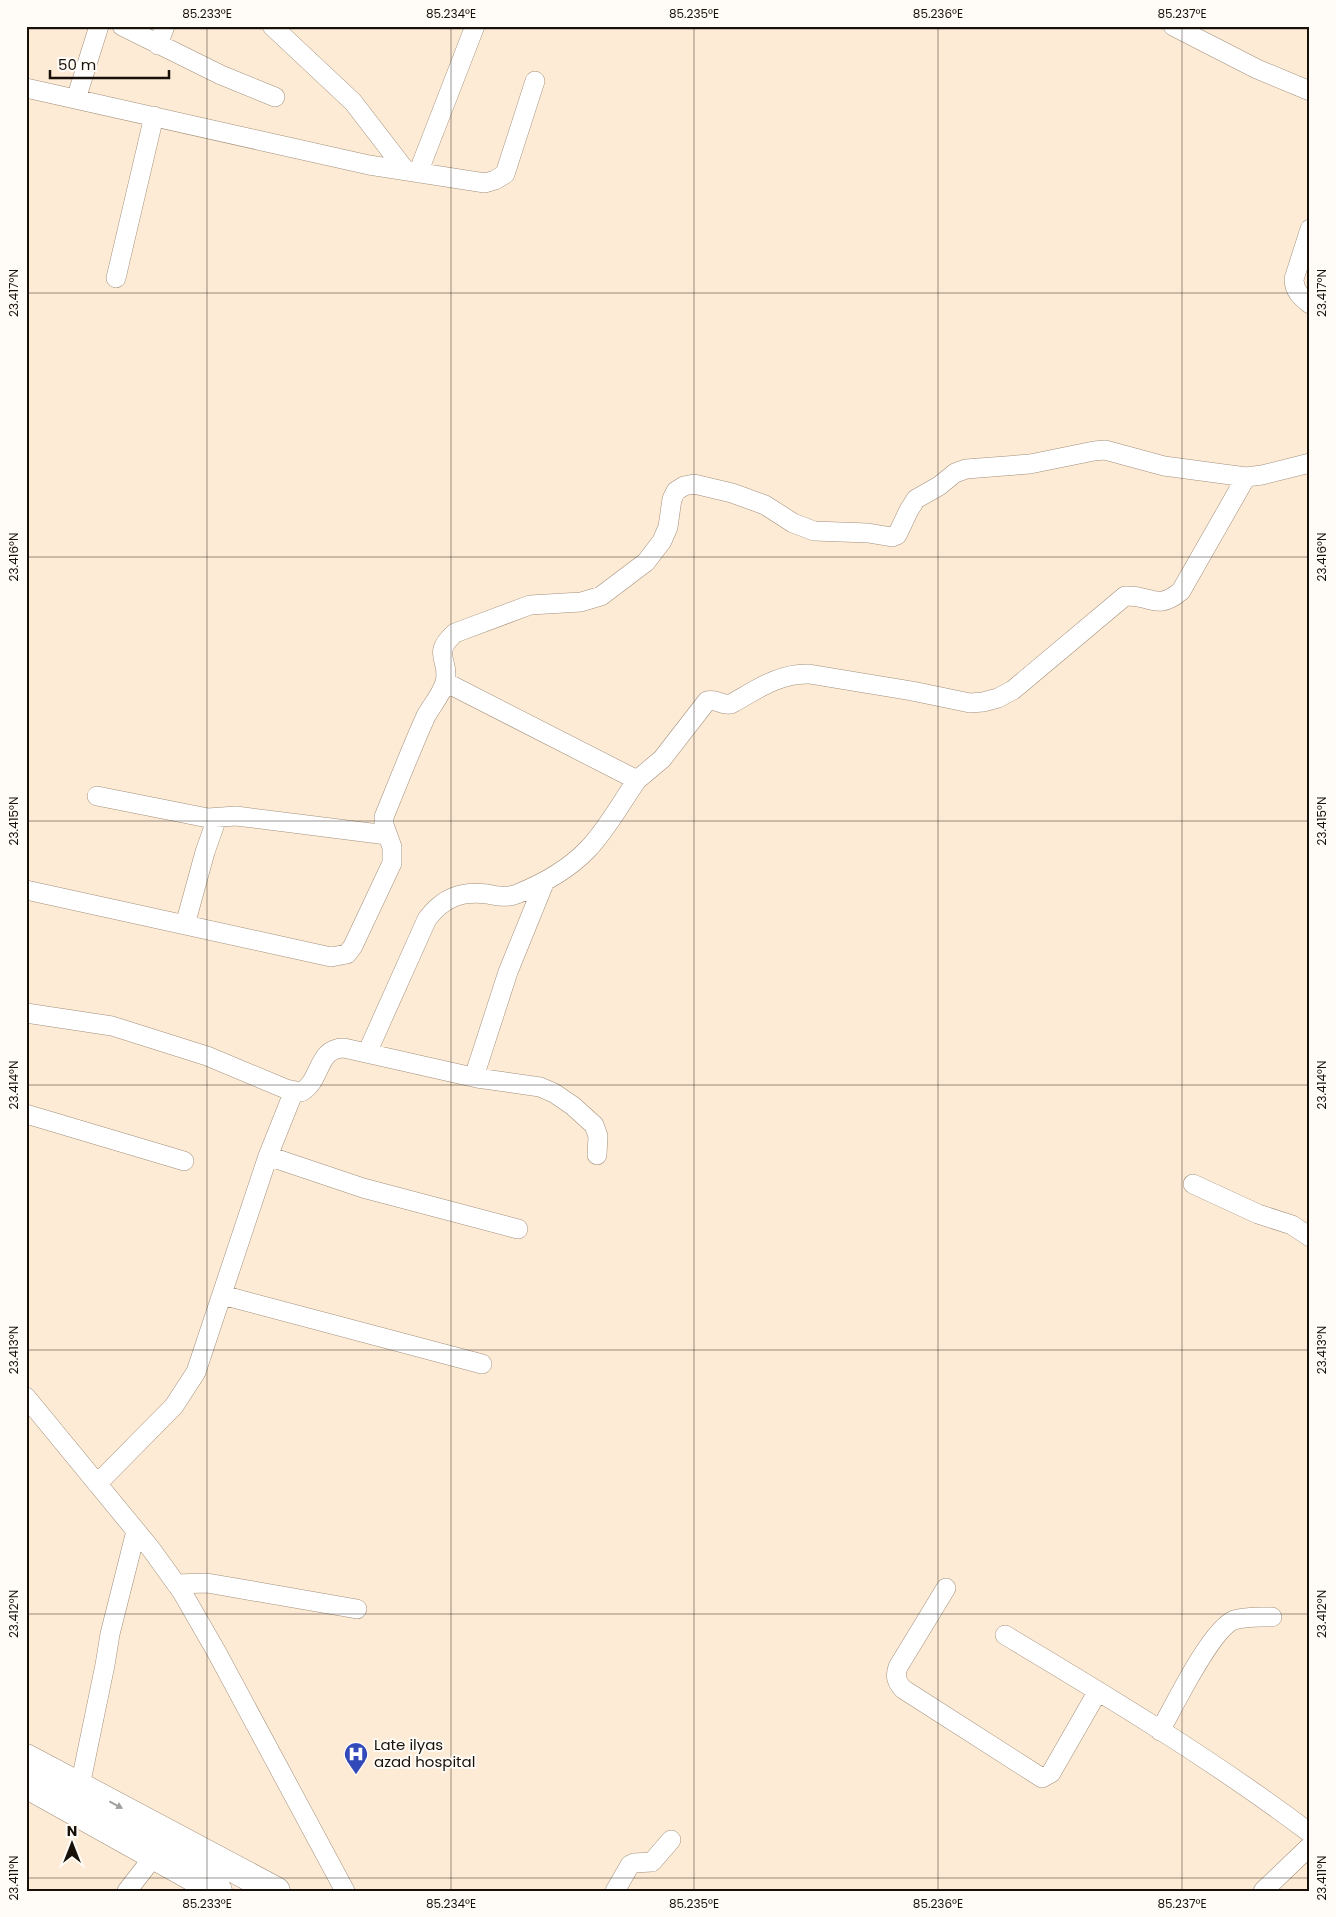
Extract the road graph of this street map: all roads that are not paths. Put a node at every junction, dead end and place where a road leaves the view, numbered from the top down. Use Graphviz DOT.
graph roads {
  1 [pos="99,26"];
  2 [pos="122,26"];
  3 [pos="165,26"];
  4 [pos="272,26"];
  5 [pos="475,26"];
  6 [pos="1173,26"];
  7 [pos="158,44"];
  8 [pos="535,82"];
  9 [pos="26,88"];
  10 [pos="1310,91"];
  11 [pos="275,97"];
  12 [pos="76,99"];
  13 [pos="154,116"];
  14 [pos="412,172"];
  15 [pos="1310,229"];
  16 [pos="116,278"];
  17 [pos="1310,304"];
  18 [pos="1310,463"];
  19 [pos="1246,477"];
  20 [pos="445,682"];
  21 [pos="637,780"];
  22 [pos="96,796"];
  23 [pos="217,818"];
  24 [pos="387,835"];
  25 [pos="545,881"];
  26 [pos="26,890"];
  27 [pos="185,925"];
  28 [pos="26,1013"];
  29 [pos="367,1053"];
  30 [pos="474,1077"];
  31 [pos="294,1091"];
  32 [pos="26,1114"];
  33 [pos="597,1155"];
  34 [pos="268,1156"];
  35 [pos="184,1161"];
  36 [pos="1193,1184"];
  37 [pos="518,1229"];
  38 [pos="1310,1237"];
  39 [pos="222,1295"];
  40 [pos="482,1364"];
  41 [pos="26,1397"];
  42 [pos="97,1484"];
  43 [pos="136,1531"];
  44 [pos="176,1584"];
  45 [pos="946,1588"];
  46 [pos="357,1608"];
  47 [pos="1272,1617"];
  48 [pos="1006,1635"];
  49 [pos="1098,1691"];
  50 [pos="1160,1731"];
  51 [pos="26,1758"];
  52 [pos="41,1782"];
  53 [pos="80,1786"];
  54 [pos="1310,1832"];
  55 [pos="671,1840"];
  56 [pos="1310,1846"];
  57 [pos="154,1856"];
  58 [pos="128,1891"];
  59 [pos="218,1891"];
  60 [pos="276,1891"];
  61 [pos="346,1891"];
  62 [pos="614,1891"];
  63 [pos="1263,1891"];
  1 -- 12 [label="street"];
  2 -- 7 [label="street"];
  3 -- 7 [label="street"];
  4 -- 14 [label="street"];
  5 -- 14 [label="street"];
  6 -- 10 [label="street"];
  7 -- 11 [label="street"];
  8 -- 14 [label="street"];
  9 -- 12 [label="street"];
  12 -- 13 [label="street"];
  13 -- 14 [label="street"];
  13 -- 16 [label="street"];
  15 -- 17 [label="street"];
  18 -- 19 [label="street"];
  19 -- 20 [label="street"];
  19 -- 21 [label="street"];
  20 -- 21 [label="street"];
  20 -- 24 [label="street"];
  21 -- 25 [label="street"];
  22 -- 23 [label="street"];
  23 -- 24 [label="street"];
  23 -- 27 [label="street"];
  24 -- 27 [label="street"];
  25 -- 29 [label="street"];
  25 -- 30 [label="street"];
  26 -- 27 [label="street"];
  28 -- 31 [label="street"];
  29 -- 30 [label="street"];
  29 -- 31 [label="street"];
  30 -- 33 [label="street"];
  31 -- 34 [label="street"];
  32 -- 35 [label="street"];
  34 -- 37 [label="street"];
  34 -- 39 [label="street"];
  36 -- 38 [label="street"];
  39 -- 40 [label="street"];
  39 -- 42 [label="street"];
  41 -- 42 [label="street"];
  42 -- 43 [label="street"];
  43 -- 44 [label="street"];
  43 -- 53 [label="street"];
  44 -- 46 [label="street"];
  44 -- 61 [label="street"];
  45 -- 49 [label="street"];
  47 -- 50 [label="street"];
  48 -- 49 [label="street"];
  49 -- 50 [label="street"];
  50 -- 54 [label="street"];
  51 -- 52 [label="main road"];
  52 -- 53 [label="main road"];
  52 -- 57 [label="main road"];
  53 -- 60 [label="main road, one-way"];
  55 -- 62 [label="street"];
  56 -- 63 [label="street"];
  57 -- 58 [label="street"];
  57 -- 59 [label="main road"];
}
